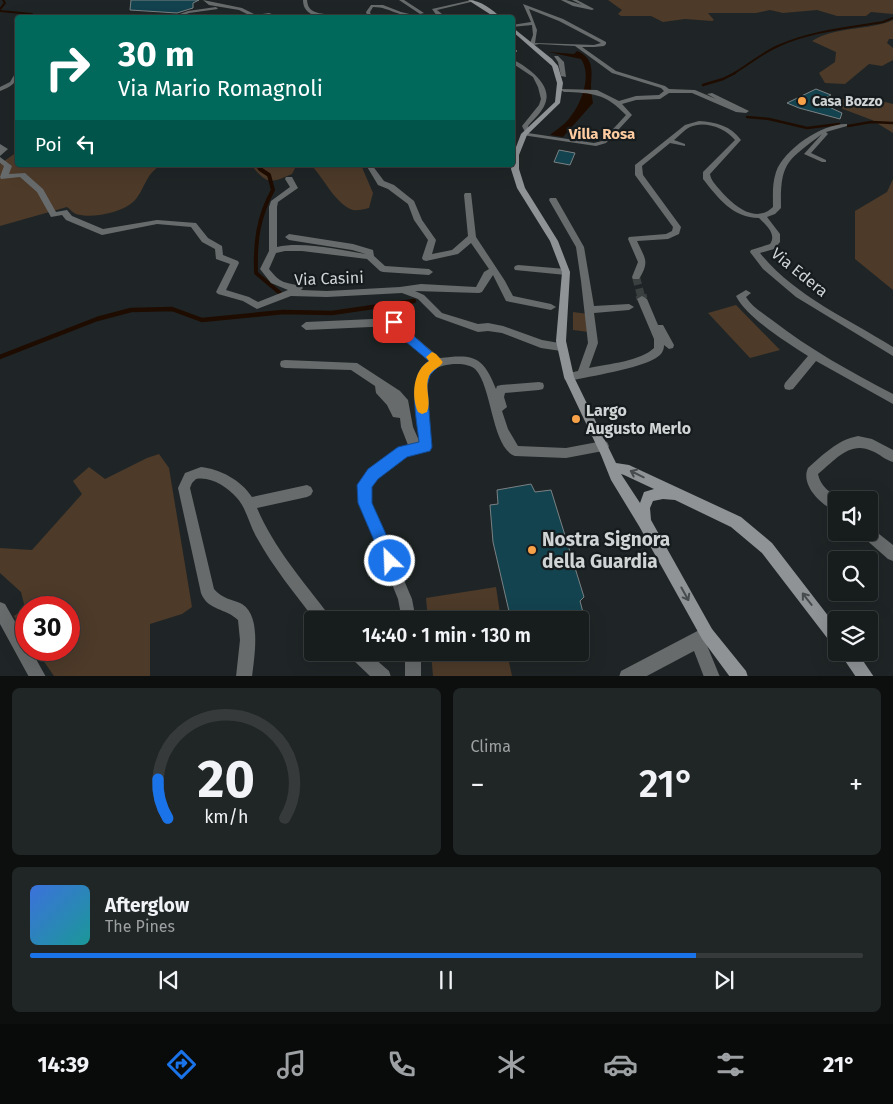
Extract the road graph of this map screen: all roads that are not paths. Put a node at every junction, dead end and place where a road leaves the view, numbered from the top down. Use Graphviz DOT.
graph roads {
  1 [pos="205,0"];
  2 [pos="225,0"];
  3 [pos="306,0"];
  4 [pos="400,0"];
  5 [pos="563,0"];
  6 [pos="574,0"];
  7 [pos="472,1"];
  8 [pos="522,3"];
  9 [pos="229,6"];
  10 [pos="222,9"];
  11 [pos="180,15"];
  12 [pos="256,15"];
  13 [pos="317,15"];
  14 [pos="369,15"];
  15 [pos="410,15"];
  16 [pos="424,15"];
  17 [pos="439,15"];
  18 [pos="495,15"];
  19 [pos="533,21"];
  20 [pos="515,26"];
  21 [pos="515,30"];
  22 [pos="531,45"];
  23 [pos="575,45"];
  24 [pos="556,57"];
  25 [pos="515,62"];
  26 [pos="564,76"];
  27 [pos="15,78"];
  28 [pos="0,89"];
  29 [pos="564,90"];
  30 [pos="668,91"];
  31 [pos="710,94"];
  32 [pos="617,102"];
  33 [pos="845,124"];
  34 [pos="526,132"];
  35 [pos="822,132"];
  36 [pos="668,140"];
  37 [pos="683,145"];
  38 [pos="0,146"];
  39 [pos="0,154"];
  40 [pos="0,159"];
  41 [pos="824,161"];
  42 [pos="370,167"];
  43 [pos="289,179"];
  44 [pos="468,195"];
  45 [pos="554,200"];
  46 [pos="761,216"];
  47 [pos="289,237"];
  48 [pos="472,237"];
  49 [pos="273,251"];
  50 [pos="370,257"];
  51 [pos="518,268"];
  52 [pos="493,271"];
  53 [pos="429,272"];
  54 [pos="566,272"];
  55 [pos="636,277"];
  56 [pos="746,293"];
  57 [pos="551,307"];
  58 [pos="629,307"];
  59 [pos="589,310"];
  60 [pos="306,326"];
  61 [pos="669,345"];
  62 [pos="562,347"];
  63 [pos="893,352"];
  64 [pos="814,357"];
  65 [pos="438,362"];
  66 [pos="285,364"];
  67 [pos="582,374"];
  68 [pos="569,377"];
  69 [pos="380,384"];
  70 [pos="539,386"];
  71 [pos="789,386"];
  72 [pos="889,397"];
  73 [pos="397,414"];
  74 [pos="499,426"];
  75 [pos="603,446"];
  76 [pos="416,448"];
  77 [pos="893,457"];
  78 [pos="613,468"];
  79 [pos="307,491"];
  80 [pos="678,494"];
  81 [pos="828,498"];
  82 [pos="248,504"];
  83 [pos="644,521"];
  84 [pos="878,541"];
  85 [pos="893,554"];
  86 [pos="0,609"];
  87 [pos="317,611"];
  88 [pos="407,611"];
  89 [pos="828,628"];
  90 [pos="702,637"];
  91 [pos="366,661"];
  92 [pos="413,661"];
  93 [pos="854,661"];
  94 [pos="38,676"];
  95 [pos="244,676"];
  96 [pos="383,676"];
  97 [pos="412,676"];
  98 [pos="627,676"];
  99 [pos="712,676"];
  100 [pos="740,676"];
  101 [pos="866,676"];
  1 -- 10 [label="street"];
  2 -- 9 [label="street"];
  3 -- 13 [label="street"];
  4 -- 16 [label="street"];
  5 -- 6 [label="street"];
  7 -- 17 [label="street"];
  7 -- 18 [label="street"];
  8 -- 19 [label="street"];
  8 -- 23 [label="street"];
  9 -- 10 [label="street"];
  9 -- 12 [label="street"];
  10 -- 11 [label="street"];
  14 -- 15 [label="street"];
  19 -- 20 [label="street"];
  19 -- 22 [label="street"];
  21 -- 22 [label="street"];
  22 -- 23 [label="street"];
  22 -- 34 [label="street"];
  23 -- 30 [label="street"];
  24 -- 26 [label="street"];
  25 -- 34 [label="street"];
  27 -- 28 [label="street"];
  29 -- 32 [label="street"];
  30 -- 31 [label="street"];
  30 -- 32 [label="street"];
  32 -- 34 [label="street"];
  33 -- 35 [label="street"];
  34 -- 54 [label="street"];
  35 -- 41 [label="street"];
  35 -- 46 [label="street"];
  36 -- 37 [label="street"];
  36 -- 46 [label="street"];
  36 -- 55 [label="street"];
  38 -- 39 [label="street"];
  40 -- 52 [label="street, Via Casini"];
  42 -- 48 [label="street"];
  43 -- 49 [label="street"];
  44 -- 48 [label="street"];
  45 -- 59 [label="street"];
  46 -- 63 [label="street, Via Edera"];
  47 -- 50 [label="street"];
  48 -- 52 [label="street"];
  49 -- 50 [label="street"];
  49 -- 62 [label="street"];
  50 -- 53 [label="street"];
  51 -- 54 [label="street"];
  52 -- 57 [label="street"];
  54 -- 62 [label="street"];
  56 -- 64 [label="street"];
  58 -- 59 [label="street"];
  59 -- 67 [label="street"];
  60 -- 65 [label="street"];
  61 -- 67 [label="street"];
  62 -- 68 [label="street"];
  64 -- 71 [label="street"];
  64 -- 72 [label="street"];
  65 -- 74 [label="street"];
  65 -- 76 [label="street"];
  66 -- 69 [label="street"];
  67 -- 68 [label="street"];
  68 -- 75 [label="street"];
  69 -- 73 [label="street"];
  69 -- 76 [label="street"];
  70 -- 74 [label="street"];
  74 -- 75 [label="street"];
  75 -- 78 [label="street"];
  76 -- 88 [label="street"];
  77 -- 81 [label="street"];
  80 -- 78 [label="street, one-way"];
  78 -- 83 [label="street"];
  79 -- 82 [label="street"];
  80 -- 83 [label="street"];
  89 -- 80 [label="street, one-way"];
  82 -- 87 [label="street"];
  82 -- 95 [label="street"];
  83 -- 90 [label="street, one-way"];
  84 -- 85 [label="street"];
  86 -- 94 [label="street"];
  90 -- 98 [label="street"];
  90 -- 99 [label="street"];
  90 -- 100 [label="street"];
  91 -- 96 [label="street"];
  92 -- 97 [label="street"];
  93 -- 101 [label="street"];
}
